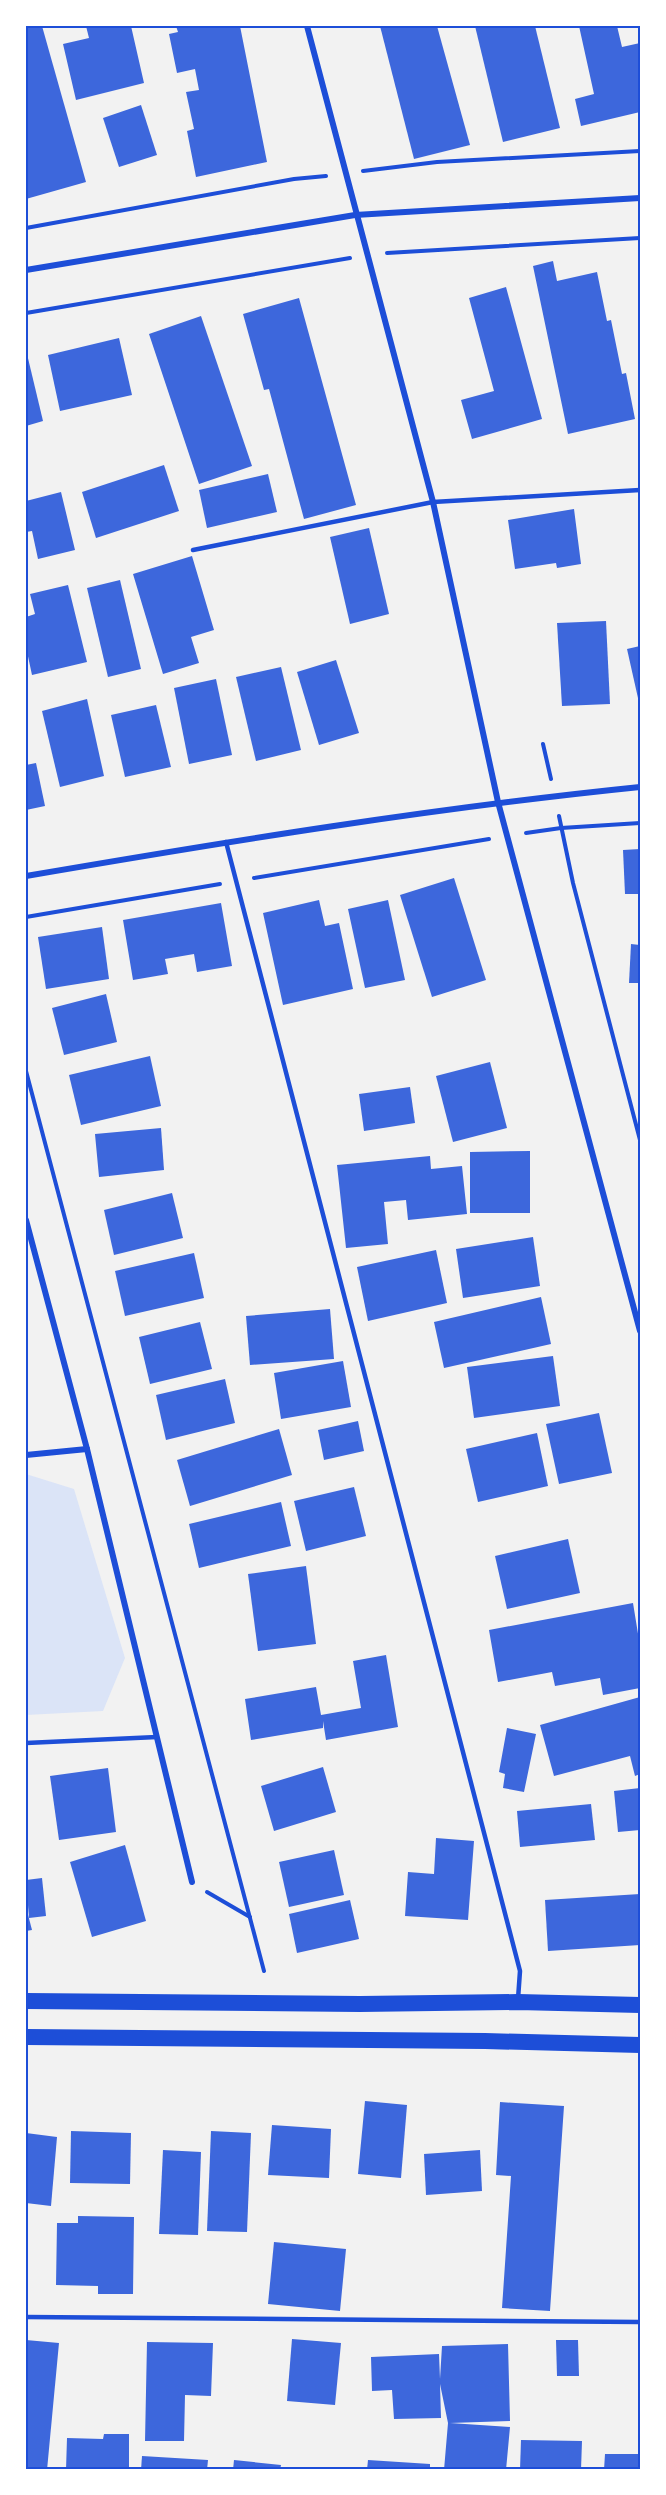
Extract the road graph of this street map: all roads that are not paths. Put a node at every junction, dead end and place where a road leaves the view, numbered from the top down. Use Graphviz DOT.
graph roads {
  1 [pos="307,26"];
  2 [pos="640,198"];
  3 [pos="355,215"];
  4 [pos="26,270"];
  5 [pos="640,490"];
  6 [pos="433,502"];
  7 [pos="193,550"];
  8 [pos="640,787"];
  9 [pos="498,802"];
  10 [pos="226,842"];
  11 [pos="26,876"];
  12 [pos="26,1220"];
  13 [pos="640,1330"];
  14 [pos="87,1449"];
  15 [pos="26,1455"];
  16 [pos="158,1737"];
  17 [pos="26,1743"];
  18 [pos="192,1882"];
  19 [pos="26,2001"];
  20 [pos="518,2002"];
  21 [pos="640,2005"];
  22 [pos="26,2037"];
  23 [pos="640,2044"];
  24 [pos="26,2317"];
  25 [pos="640,2322"];
  1 -- 3 [label="street"];
  2 -- 3 [label="street"];
  3 -- 4 [label="street"];
  3 -- 6 [label="street"];
  5 -- 6 [label="lane"];
  6 -- 7 [label="lane"];
  6 -- 9 [label="street"];
  8 -- 9 [label="street"];
  9 -- 10 [label="street"];
  9 -- 13 [label="street"];
  10 -- 11 [label="street"];
  10 -- 20 [label="lane"];
  12 -- 14 [label="street"];
  14 -- 15 [label="street"];
  14 -- 16 [label="street"];
  16 -- 17 [label="lane"];
  16 -- 18 [label="street"];
  19 -- 20 [label="highway"];
  20 -- 21 [label="highway"];
  22 -- 23 [label="highway"];
  24 -- 25 [label="lane"];
}
